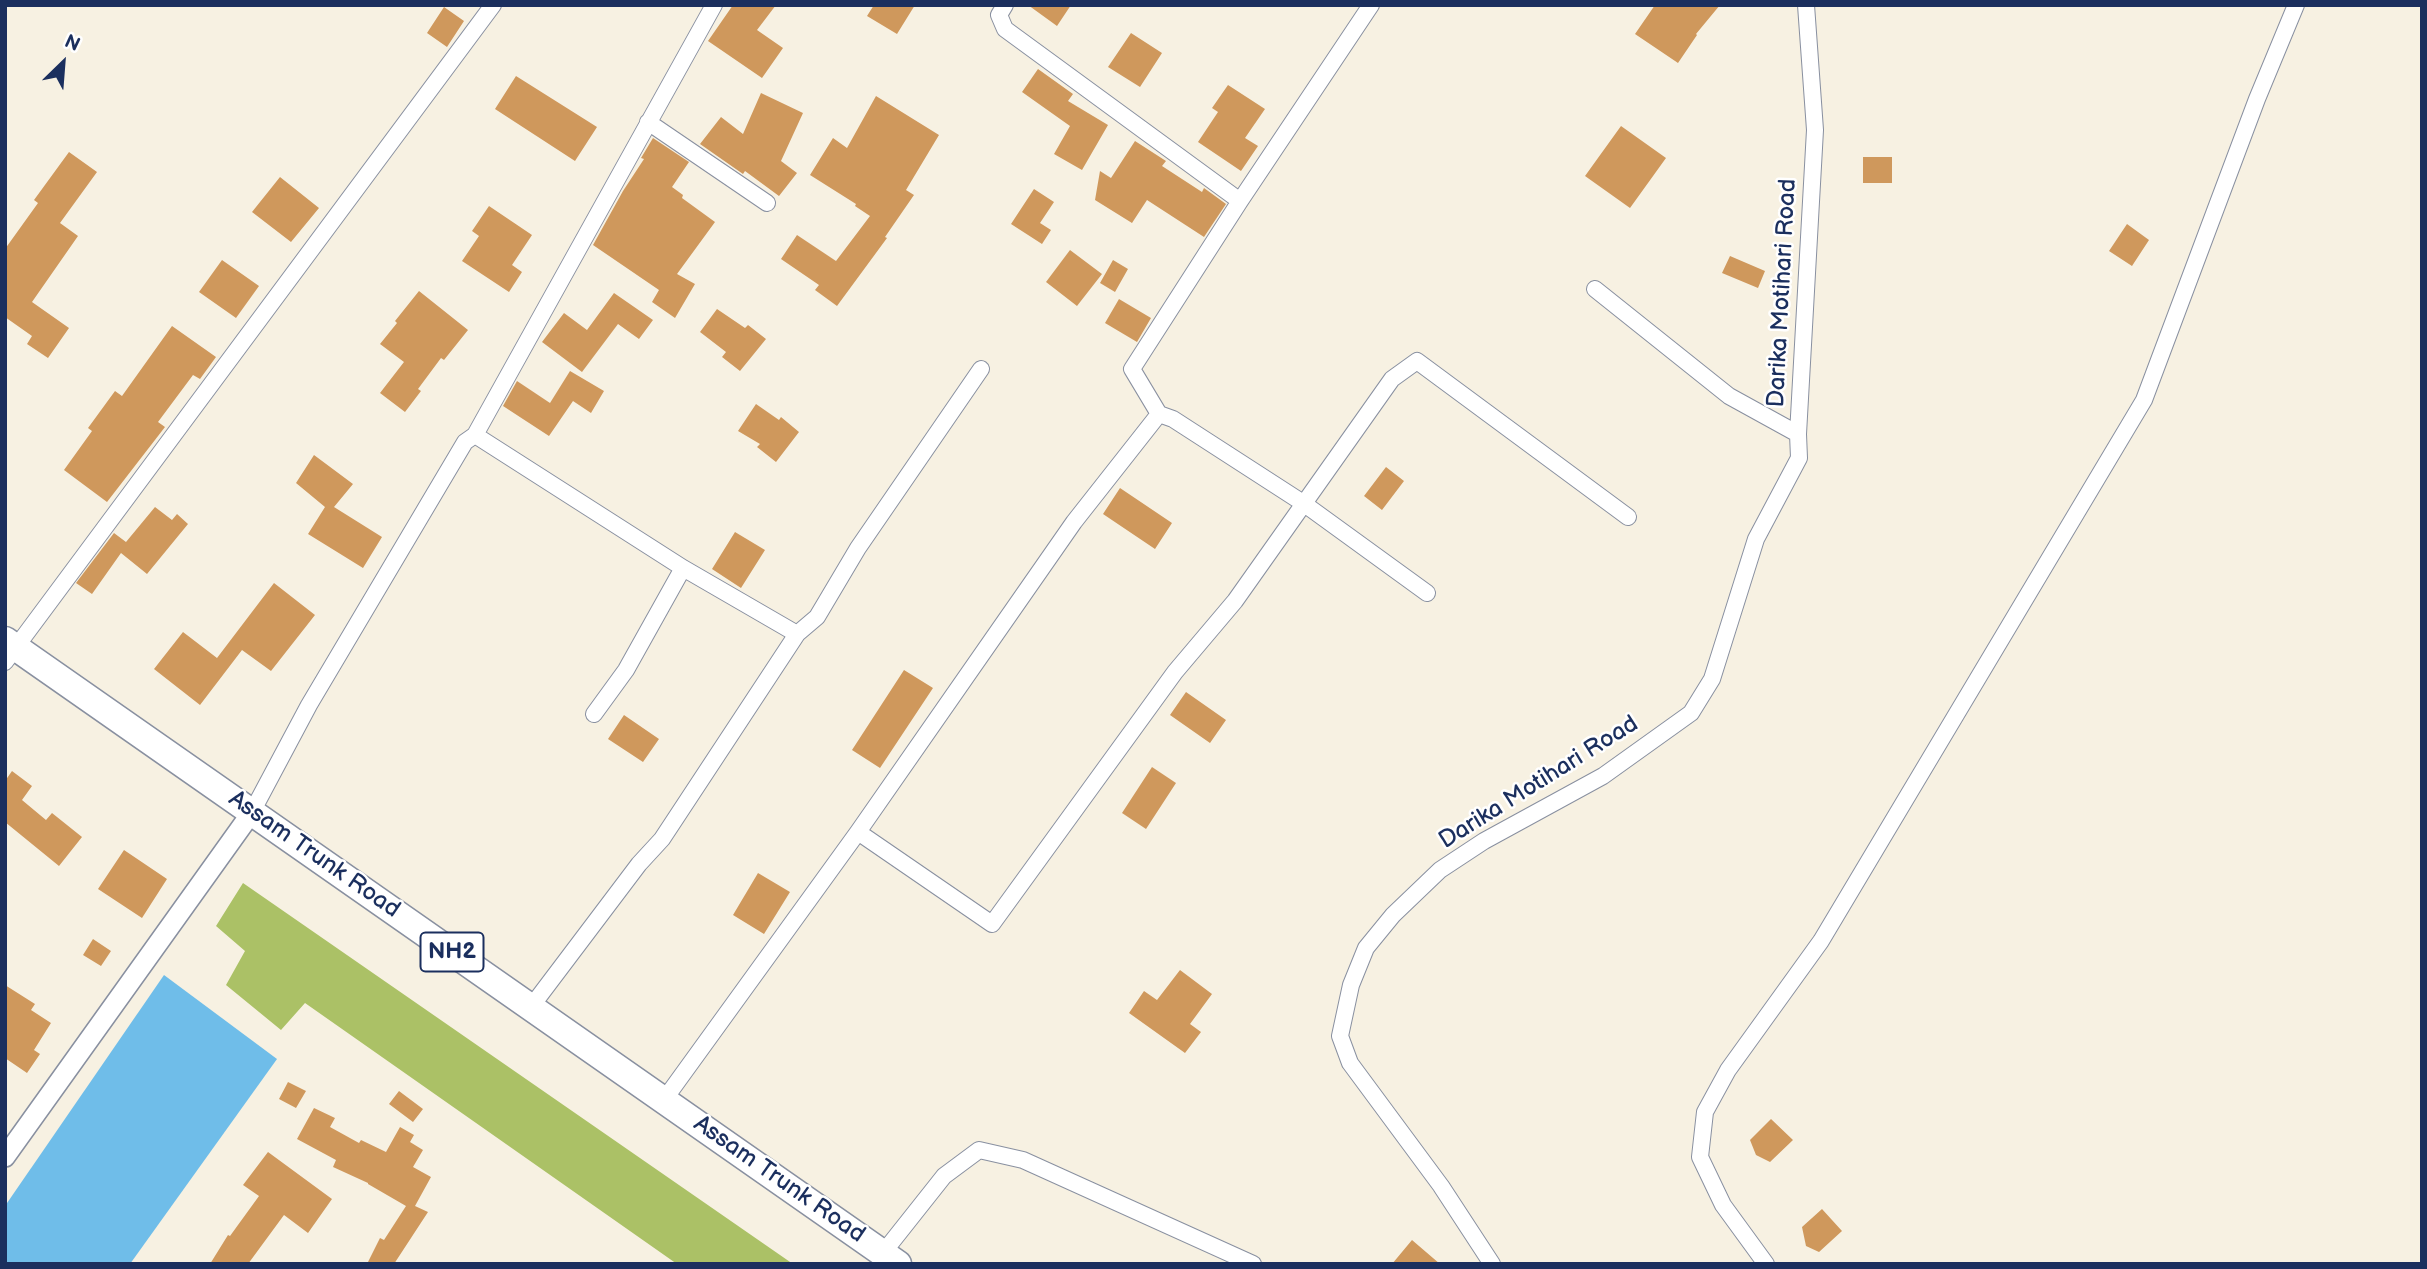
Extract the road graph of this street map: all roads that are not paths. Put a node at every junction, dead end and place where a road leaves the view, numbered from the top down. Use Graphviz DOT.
graph roads {
  1 [pos="493,5"];
  2 [pos="714,5"];
  3 [pos="1005,5"];
  4 [pos="1371,5"];
  5 [pos="1806,5"];
  6 [pos="2296,5"];
  7 [pos="648,122"];
  8 [pos="1240,201"];
  9 [pos="766,203"];
  10 [pos="1595,289"];
  11 [pos="981,369"];
  12 [pos="1159,414"];
  13 [pos="1798,434"];
  14 [pos="475,435"];
  15 [pos="1303,503"];
  16 [pos="1628,517"];
  17 [pos="684,568"];
  18 [pos="1427,593"];
  19 [pos="797,634"];
  20 [pos="8,649"];
  21 [pos="594,714"];
  22 [pos="252,812"];
  23 [pos="858,832"];
  24 [pos="531,1007"];
  25 [pos="664,1100"];
  26 [pos="5,1157"];
  27 [pos="891,1258"];
  28 [pos="1253,1264"];
  29 [pos="1492,1264"];
  30 [pos="1766,1264"];
  1 -- 20 [label="street"];
  2 -- 7 [label="street"];
  3 -- 8 [label="street"];
  4 -- 8 [label="street"];
  5 -- 13 [label="street, Darika Motihari Road"];
  6 -- 30 [label="street"];
  7 -- 9 [label="street"];
  7 -- 14 [label="street"];
  8 -- 12 [label="street"];
  10 -- 13 [label="street"];
  11 -- 19 [label="street"];
  12 -- 15 [label="street"];
  12 -- 23 [label="street"];
  13 -- 29 [label="street, Darika Motihari Road"];
  14 -- 17 [label="street"];
  14 -- 22 [label="street"];
  15 -- 16 [label="street"];
  15 -- 18 [label="street"];
  15 -- 23 [label="street"];
  17 -- 19 [label="street"];
  17 -- 21 [label="street"];
  19 -- 24 [label="street"];
  20 -- 22 [label="highway, Assam Trunk Road / NH2"];
  22 -- 24 [label="highway, Assam Trunk Road / NH2"];
  22 -- 26 [label="street"];
  23 -- 25 [label="street"];
  24 -- 25 [label="highway, Assam Trunk Road / NH2"];
  25 -- 27 [label="highway, Assam Trunk Road / NH2"];
  27 -- 28 [label="street"];
}
